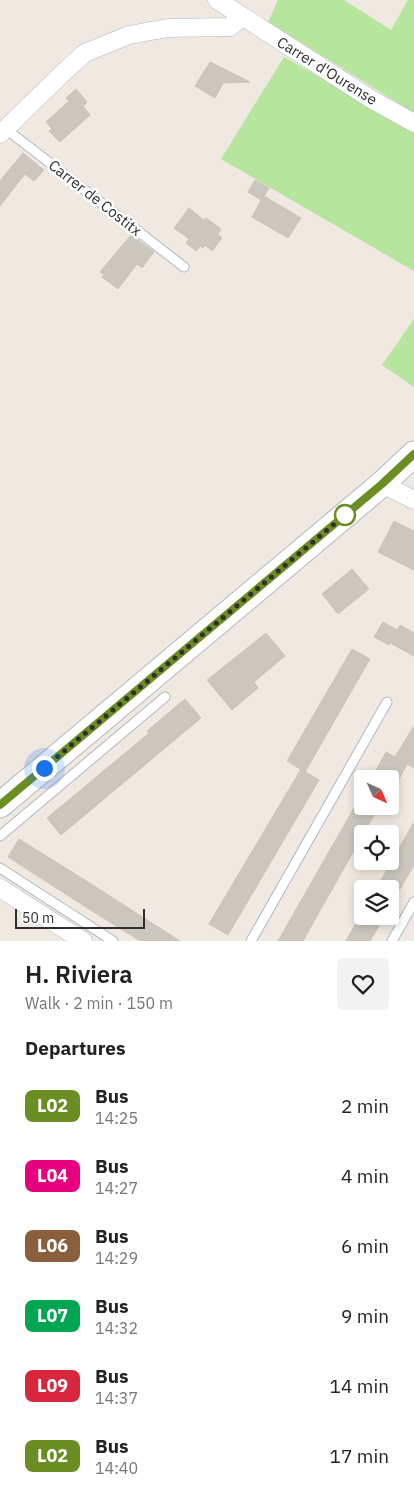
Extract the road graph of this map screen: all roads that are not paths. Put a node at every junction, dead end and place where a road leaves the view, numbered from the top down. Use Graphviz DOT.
graph roads {
  1 [pos="217,0"];
  2 [pos="241,17"];
  3 [pos="414,123"];
  4 [pos="3,132"];
  5 [pos="184,267"];
  6 [pos="414,454"];
  7 [pos="382,484"];
  8 [pos="414,500"];
  9 [pos="165,697"];
  10 [pos="387,702"];
  11 [pos="0,805"];
  12 [pos="0,836"];
  13 [pos="0,868"];
  14 [pos="0,888"];
  15 [pos="414,902"];
  16 [pos="82,941"];
  17 [pos="114,941"];
  18 [pos="251,941"];
  19 [pos="392,941"];
  1 -- 2 [label="street, Carrer d'Ourense"];
  2 -- 3 [label="street, Carrer d'Ourense"];
  2 -- 4 [label="street"];
  4 -- 5 [label="lane, Carrer de Costitx"];
  6 -- 7 [label="street"];
  7 -- 8 [label="street"];
  7 -- 11 [label="street"];
  9 -- 12 [label="lane"];
  10 -- 18 [label="lane"];
  13 -- 17 [label="lane"];
  14 -- 16 [label="street"];
  15 -- 19 [label="lane"];
}
